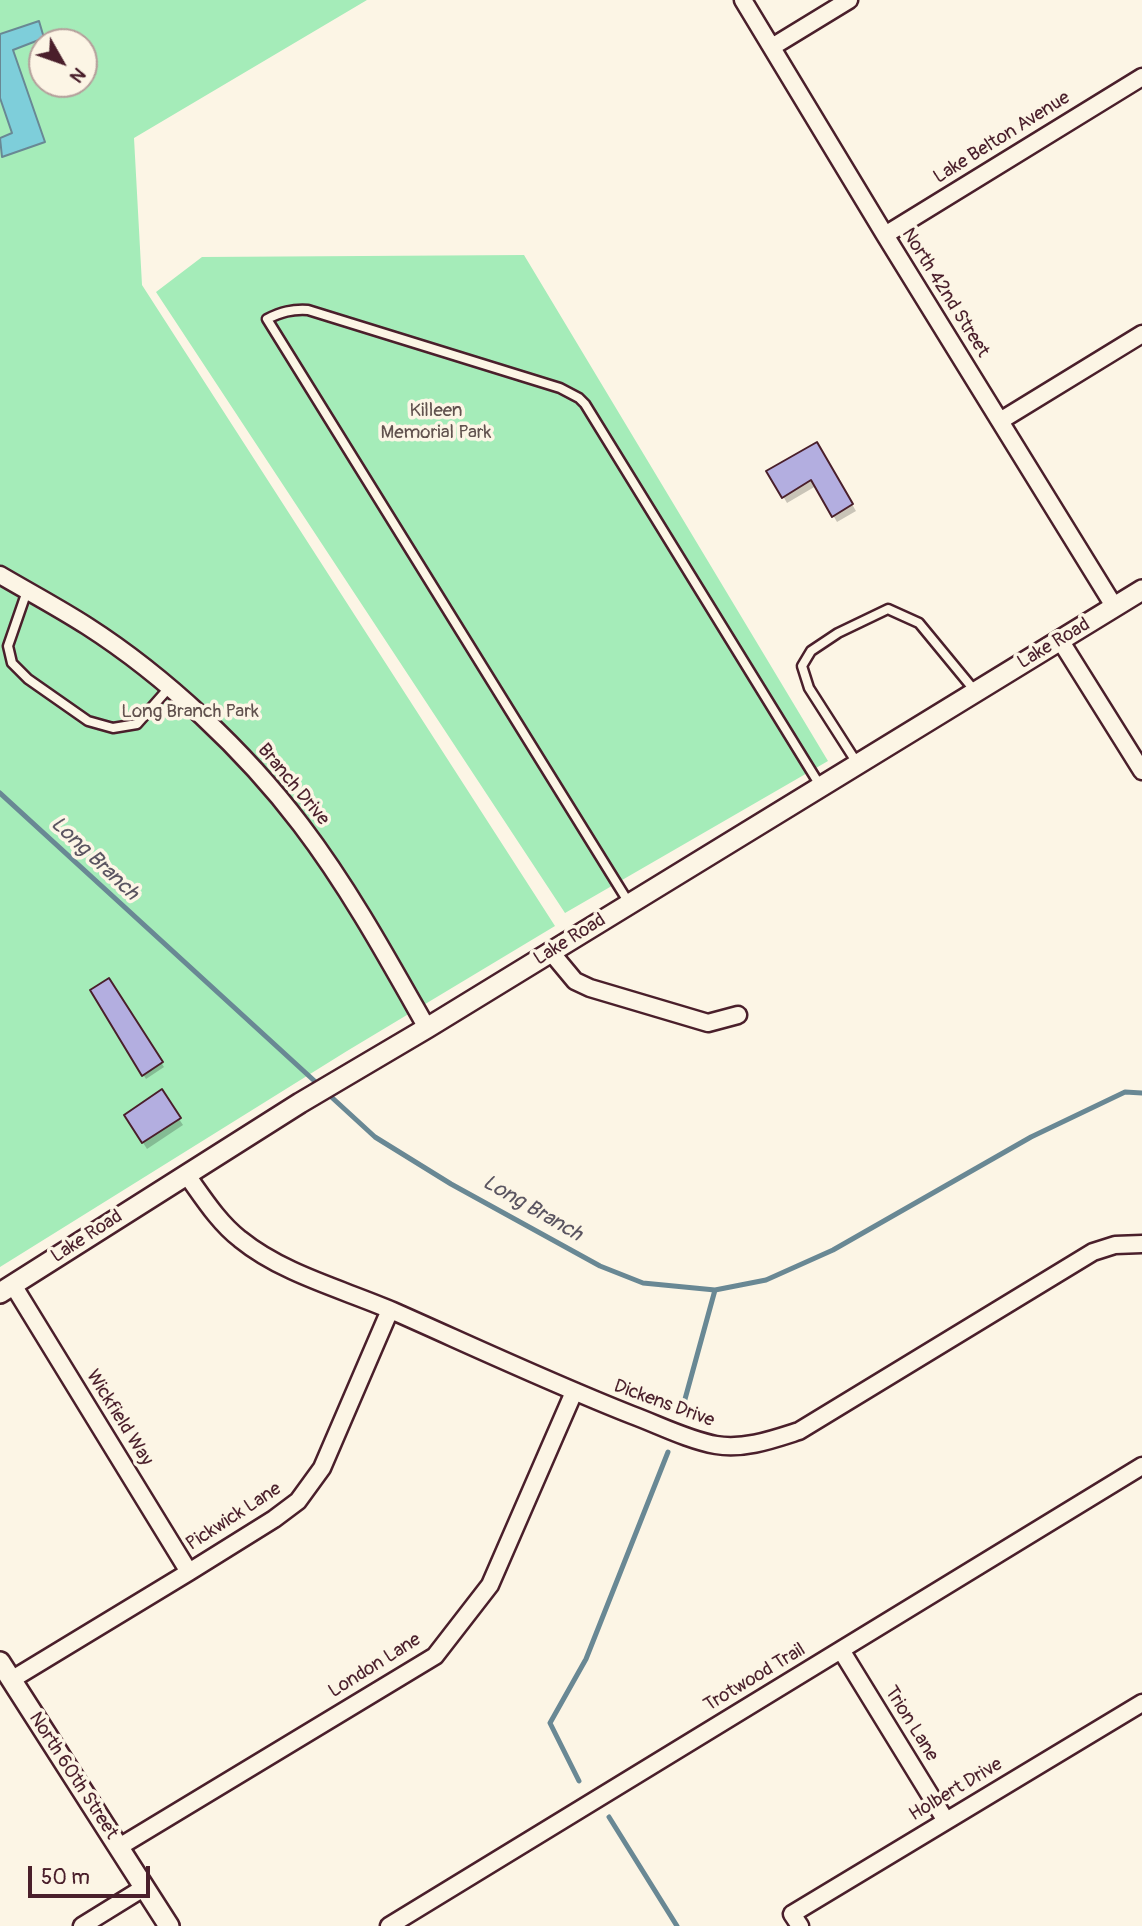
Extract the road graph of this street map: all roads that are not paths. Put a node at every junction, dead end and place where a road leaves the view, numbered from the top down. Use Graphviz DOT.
graph roads {
  1 [pos="743,0"];
  2 [pos="849,0"];
  3 [pos="772,47"];
  4 [pos="1142,77"];
  5 [pos="885,235"];
  6 [pos="1142,334"];
  7 [pos="1000,421"];
  8 [pos="0,575"];
  9 [pos="27,590"];
  10 [pos="1142,590"];
  11 [pos="1114,606"];
  12 [pos="1060,640"];
  13 [pos="168,689"];
  14 [pos="975,691"];
  15 [pos="857,763"];
  16 [pos="1142,771"];
  17 [pos="821,787"];
  18 [pos="629,903"];
  19 [pos="550,951"];
  20 [pos="738,1015"];
  21 [pos="427,1028"];
  22 [pos="186,1174"];
  23 [pos="1142,1244"];
  24 [pos="6,1289"];
  25 [pos="390,1310"];
  26 [pos="574,1392"];
  27 [pos="1142,1466"];
  28 [pos="189,1572"];
  29 [pos="841,1650"];
  30 [pos="0,1662"];
  31 [pos="11,1680"];
  32 [pos="1142,1703"];
  33 [pos="946,1821"];
  34 [pos="119,1847"];
  35 [pos="145,1887"];
  36 [pos="796,1920"];
  37 [pos="82,1926"];
  38 [pos="169,1926"];
  39 [pos="389,1926"];
  1 -- 3 [label="street, North 42nd Street"];
  2 -- 3 [label="street"];
  3 -- 5 [label="street, North 42nd Street"];
  4 -- 5 [label="street, Lake Belton Avenue"];
  5 -- 7 [label="street, North 42nd Street"];
  6 -- 7 [label="street"];
  7 -- 11 [label="street, North 42nd Street"];
  8 -- 9 [label="street, Branch Drive"];
  9 -- 13 [label="street, Branch Drive"];
  9 -- 13 [label="lane"];
  10 -- 11 [label="street, Lake Road"];
  11 -- 12 [label="street, Lake Road"];
  12 -- 14 [label="street, Lake Road"];
  12 -- 16 [label="street"];
  13 -- 21 [label="street, Branch Drive"];
  14 -- 15 [label="street, Lake Road"];
  14 -- 15 [label="lane"];
  15 -- 17 [label="street, Lake Road"];
  17 -- 18 [label="street, Lake Road"];
  17 -- 18 [label="lane"];
  18 -- 19 [label="street, Lake Road"];
  19 -- 20 [label="street"];
  19 -- 21 [label="street, Lake Road"];
  21 -- 22 [label="street, Lake Road"];
  22 -- 24 [label="street, Lake Road"];
  22 -- 25 [label="street, Dickens Drive"];
  23 -- 26 [label="street, Dickens Drive"];
  24 -- 28 [label="street, Wickfield Way"];
  25 -- 26 [label="street, Dickens Drive"];
  25 -- 28 [label="street, Pickwick Lane"];
  26 -- 34 [label="street, London Lane"];
  27 -- 29 [label="street, Trotwood Trail"];
  28 -- 31 [label="street, Pickwick Lane"];
  29 -- 33 [label="street, Trion Lane"];
  29 -- 39 [label="street, Trotwood Trail"];
  30 -- 31 [label="street, North 60th Street"];
  31 -- 34 [label="street, North 60th Street"];
  32 -- 33 [label="street, Holbert Drive"];
  33 -- 36 [label="street, Holbert Drive"];
  34 -- 35 [label="street, North 60th Street"];
  35 -- 37 [label="street"];
  35 -- 38 [label="street, North 60th Street"];
}
